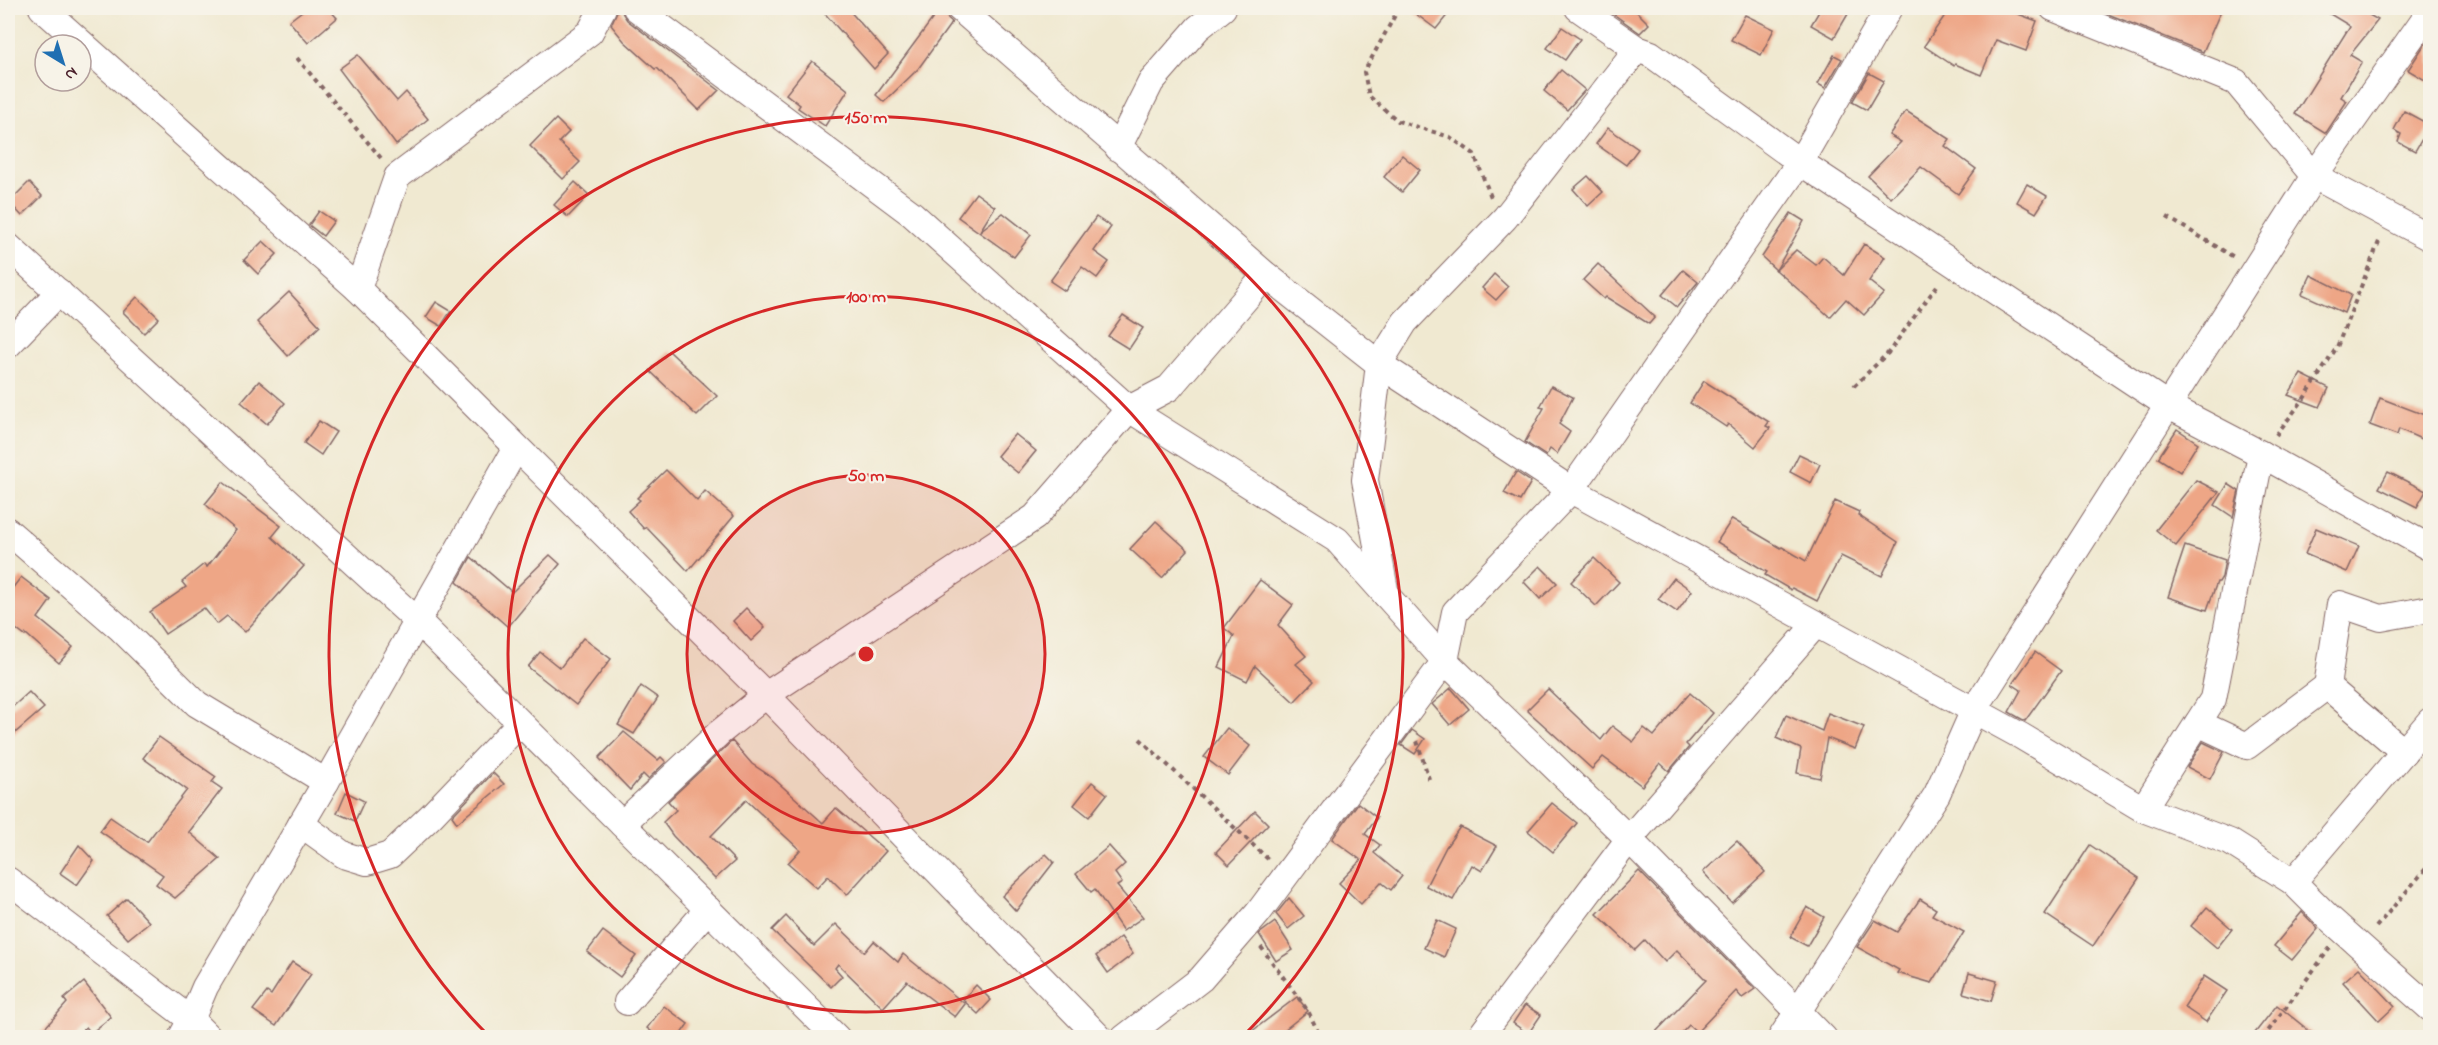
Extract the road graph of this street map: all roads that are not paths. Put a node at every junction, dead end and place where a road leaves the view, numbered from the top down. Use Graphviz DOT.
graph roads {
  1 [pos="42,8"];
  2 [pos="603,8"];
  3 [pos="636,8"];
  4 [pos="959,8"];
  5 [pos="1223,8"];
  6 [pos="1578,8"];
  7 [pos="1889,8"];
  8 [pos="2053,8"];
  9 [pos="2430,10"];
  10 [pos="1638,50"];
  11 [pos="1118,148"];
  12 [pos="1800,162"];
  13 [pos="2314,176"];
  14 [pos="2430,238"];
  15 [pos="8,246"];
  16 [pos="1266,275"];
  17 [pos="358,289"];
  18 [pos="59,292"];
  19 [pos="8,345"];
  20 [pos="1379,364"];
  21 [pos="2169,406"];
  22 [pos="1129,409"];
  23 [pos="516,448"];
  24 [pos="2261,454"];
  25 [pos="1571,490"];
  26 [pos="8,531"];
  27 [pos="2430,548"];
  28 [pos="1386,596"];
  29 [pos="2430,609"];
  30 [pos="417,622"];
  31 [pos="1816,624"];
  32 [pos="1445,661"];
  33 [pos="2327,686"];
  34 [pos="766,695"];
  35 [pos="1974,710"];
  36 [pos="2430,721"];
  37 [pos="520,723"];
  38 [pos="2198,723"];
  39 [pos="2404,752"];
  40 [pos="326,782"];
  41 [pos="2143,809"];
  42 [pos="301,824"];
  43 [pos="622,824"];
  44 [pos="1629,838"];
  45 [pos="8,880"];
  46 [pos="2293,882"];
  47 [pos="708,909"];
  48 [pos="627,1002"];
  49 [pos="2430,1008"];
  50 [pos="1797,1010"];
  51 [pos="194,1032"];
  52 [pos="837,1038"];
  53 [pos="1100,1038"];
  54 [pos="1124,1038"];
  55 [pos="1479,1038"];
  56 [pos="1781,1038"];
  57 [pos="1824,1038"];
  1 -- 17 [label="street"];
  2 -- 17 [label="street"];
  3 -- 22 [label="street"];
  4 -- 11 [label="street"];
  5 -- 11 [label="street"];
  6 -- 10 [label="street"];
  7 -- 12 [label="street"];
  8 -- 13 [label="street"];
  9 -- 13 [label="street"];
  10 -- 12 [label="street"];
  10 -- 20 [label="street"];
  11 -- 16 [label="street"];
  12 -- 21 [label="street"];
  12 -- 25 [label="street"];
  13 -- 14 [label="street"];
  13 -- 21 [label="street"];
  15 -- 18 [label="street"];
  16 -- 20 [label="street"];
  16 -- 22 [label="street"];
  17 -- 23 [label="street"];
  18 -- 19 [label="street"];
  18 -- 30 [label="street"];
  20 -- 25 [label="street"];
  20 -- 28 [label="street"];
  21 -- 24 [label="street"];
  21 -- 35 [label="street"];
  22 -- 28 [label="street"];
  22 -- 34 [label="street"];
  23 -- 30 [label="street"];
  23 -- 34 [label="street"];
  24 -- 27 [label="street"];
  24 -- 38 [label="street"];
  25 -- 31 [label="street"];
  25 -- 32 [label="street"];
  26 -- 40 [label="street"];
  28 -- 32 [label="street"];
  29 -- 33 [label="street"];
  30 -- 37 [label="street"];
  30 -- 40 [label="street"];
  31 -- 35 [label="street"];
  31 -- 44 [label="street"];
  32 -- 44 [label="street"];
  32 -- 54 [label="street"];
  33 -- 38 [label="street"];
  33 -- 39 [label="street"];
  34 -- 43 [label="street"];
  34 -- 53 [label="street"];
  35 -- 41 [label="street"];
  35 -- 50 [label="street"];
  36 -- 39 [label="street"];
  37 -- 42 [label="street"];
  37 -- 43 [label="street"];
  38 -- 41 [label="street"];
  39 -- 46 [label="street"];
  40 -- 42 [label="street"];
  41 -- 46 [label="street"];
  42 -- 51 [label="street"];
  43 -- 47 [label="street"];
  44 -- 50 [label="street"];
  44 -- 55 [label="street"];
  45 -- 51 [label="street"];
  46 -- 49 [label="street"];
  47 -- 48 [label="street"];
  47 -- 52 [label="street"];
  50 -- 56 [label="street"];
  50 -- 57 [label="street"];
}
